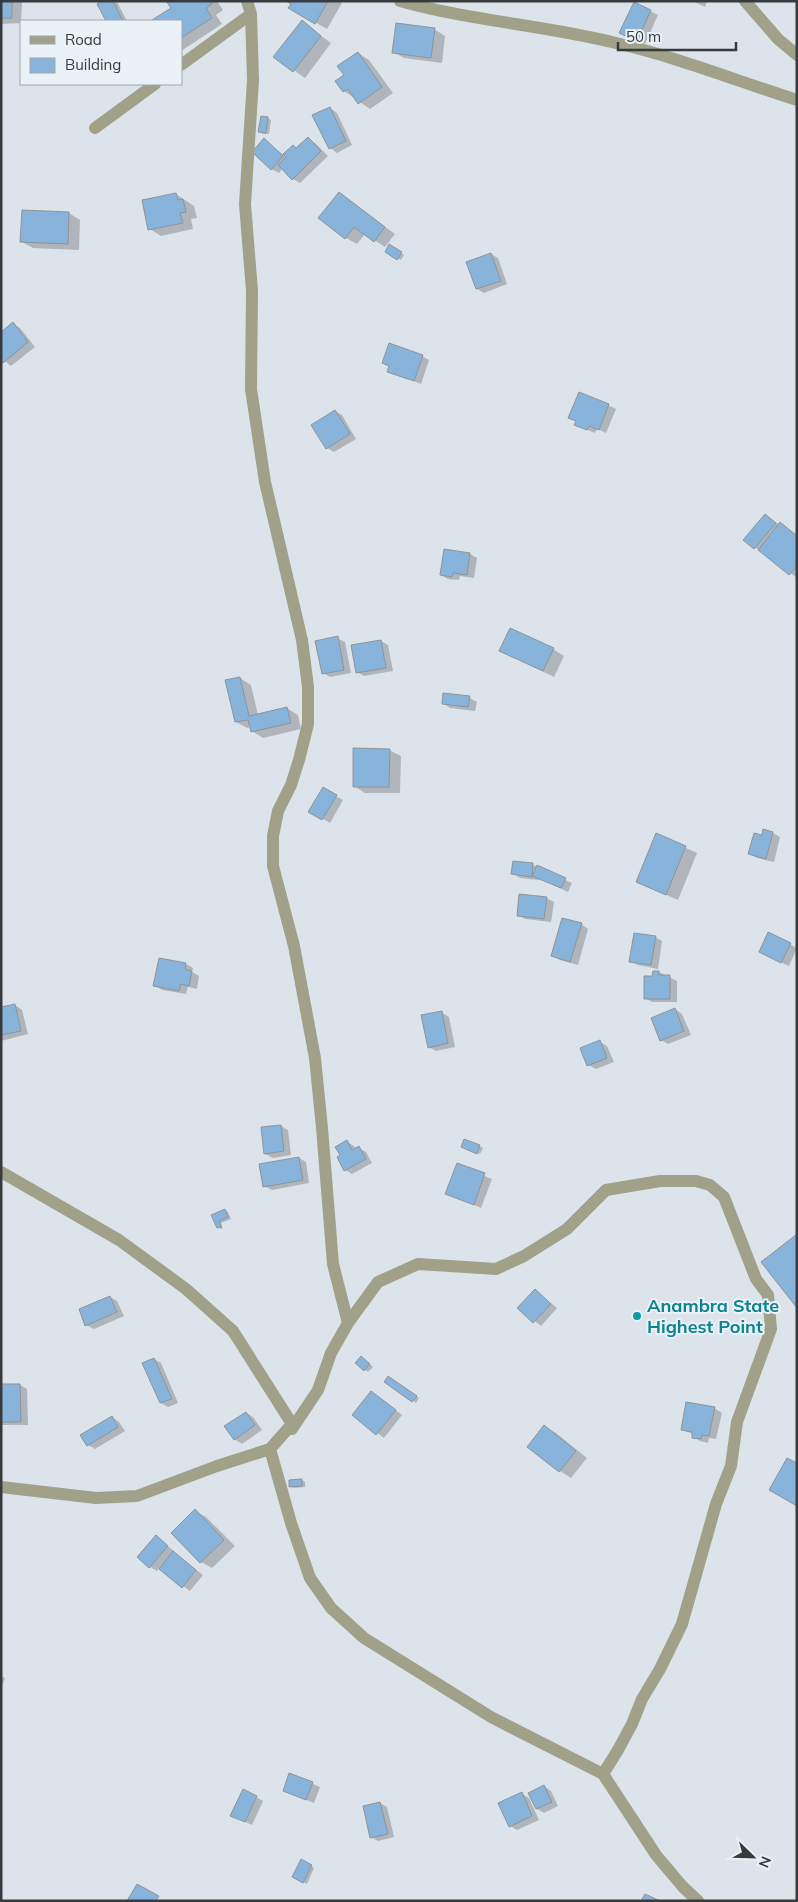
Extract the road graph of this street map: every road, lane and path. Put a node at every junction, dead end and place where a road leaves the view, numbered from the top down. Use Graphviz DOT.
graph roads {
  1 [pos="247,1"];
  2 [pos="400,1"];
  3 [pos="745,1"];
  4 [pos="251,14"];
  5 [pos="797,55"];
  6 [pos="182,64"];
  7 [pos="154,85"];
  8 [pos="797,100"];
  9 [pos="95,128"];
  10 [pos="1,1172"];
  11 [pos="348,1323"];
  12 [pos="292,1424"];
  13 [pos="270,1449"];
  14 [pos="1,1487"];
  15 [pos="603,1774"];
  16 [pos="698,1901"];
  1 -- 4 [label="street"];
  2 -- 8 [label="street"];
  3 -- 5 [label="street"];
  4 -- 6 [label="street"];
  4 -- 11 [label="street"];
  7 -- 9 [label="street"];
  10 -- 12 [label="street"];
  11 -- 12 [label="street"];
  11 -- 15 [label="street"];
  12 -- 13 [label="street"];
  13 -- 14 [label="street"];
  13 -- 15 [label="street"];
  15 -- 16 [label="street"];
}
